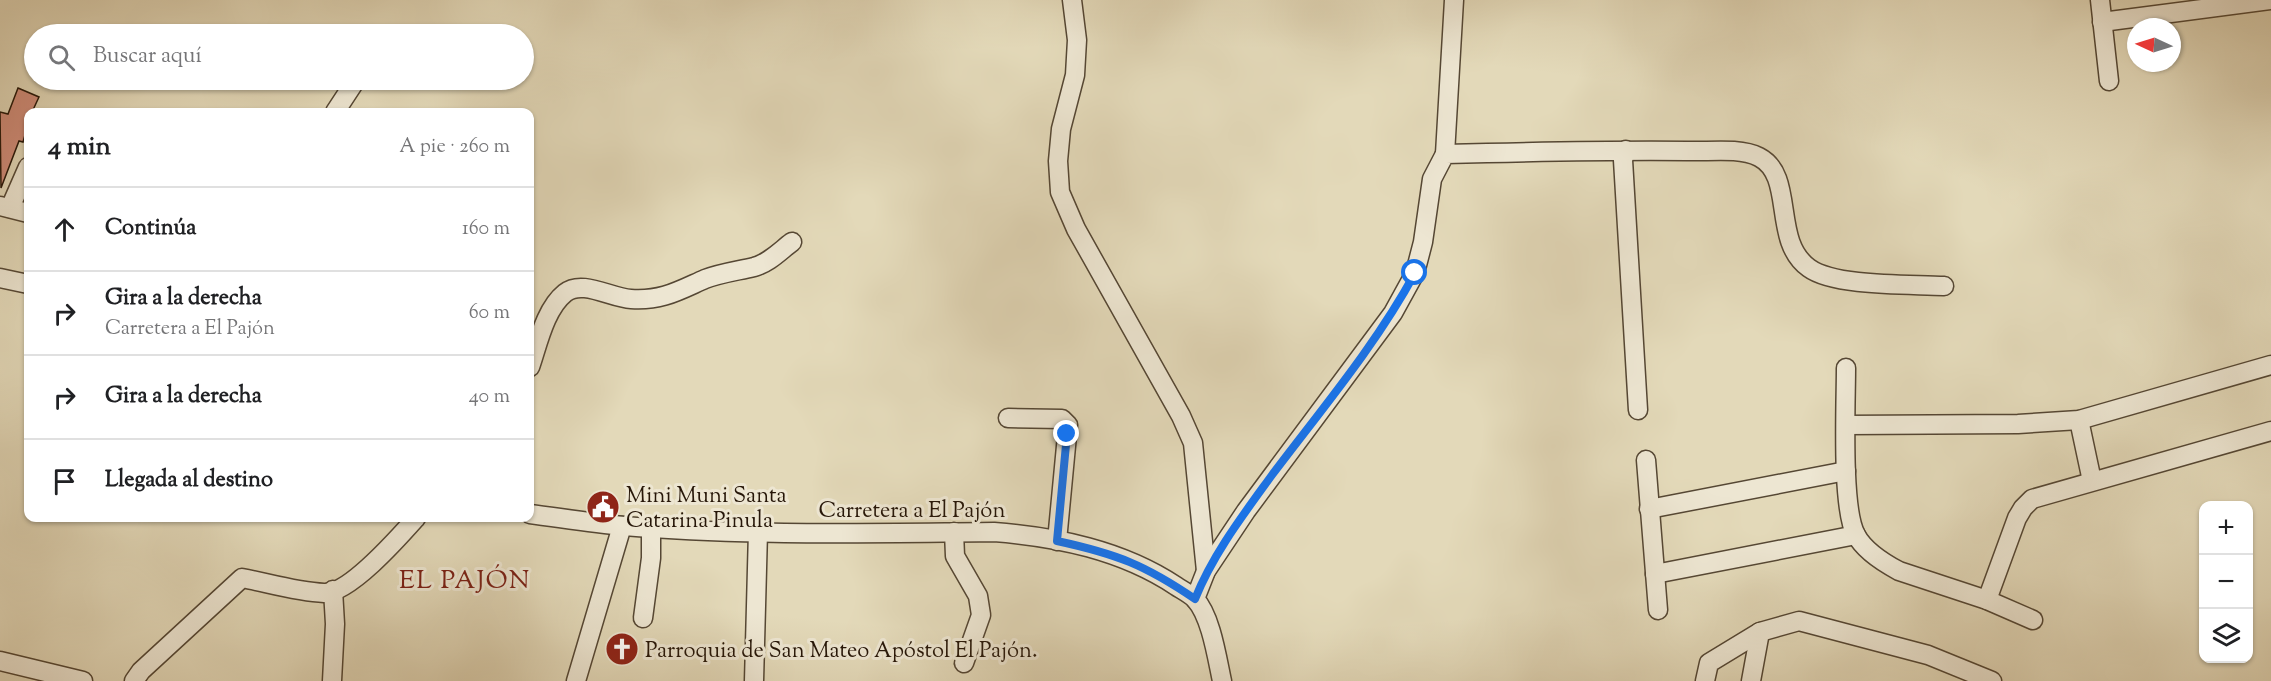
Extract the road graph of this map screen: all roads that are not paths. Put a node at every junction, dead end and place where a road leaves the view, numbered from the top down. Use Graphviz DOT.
graph roads {
  1 [pos="1072,0"];
  2 [pos="1454,0"];
  3 [pos="2100,0"];
  4 [pos="2271,0"];
  5 [pos="2102,22"];
  6 [pos="2109,81"];
  7 [pos="349,90"];
  8 [pos="337,108"];
  9 [pos="1626,150"];
  10 [pos="1445,154"];
  11 [pos="24,174"];
  12 [pos="5,207"];
  13 [pos="24,212"];
  14 [pos="792,242"];
  15 [pos="0,278"];
  16 [pos="24,283"];
  17 [pos="1944,286"];
  18 [pos="534,355"];
  19 [pos="2271,365"];
  20 [pos="1846,368"];
  21 [pos="1638,410"];
  22 [pos="1008,418"];
  23 [pos="2079,420"];
  24 [pos="1846,425"];
  25 [pos="2271,431"];
  26 [pos="1646,460"];
  27 [pos="1846,471"];
  28 [pos="2092,481"];
  29 [pos="1650,509"];
  30 [pos="534,515"];
  31 [pos="412,522"];
  32 [pos="622,526"];
  33 [pos="651,528"];
  34 [pos="758,531"];
  35 [pos="954,532"];
  36 [pos="1856,535"];
  37 [pos="1057,541"];
  38 [pos="1206,571"];
  39 [pos="1655,574"];
  40 [pos="333,590"];
  41 [pos="1195,599"];
  42 [pos="1987,600"];
  43 [pos="1658,610"];
  44 [pos="643,618"];
  45 [pos="2033,620"];
  46 [pos="1760,632"];
  47 [pos="0,661"];
  48 [pos="964,663"];
  49 [pos="83,681"];
  50 [pos="134,681"];
  51 [pos="332,681"];
  52 [pos="576,681"];
  53 [pos="754,681"];
  54 [pos="1222,681"];
  55 [pos="1705,681"];
  56 [pos="1750,681"];
  57 [pos="1992,681"];
  1 -- 38 [label="street"];
  2 -- 10 [label="street"];
  3 -- 5 [label="street"];
  4 -- 5 [label="street"];
  5 -- 6 [label="street"];
  7 -- 8 [label="street"];
  9 -- 10 [label="street"];
  9 -- 17 [label="street"];
  9 -- 21 [label="street"];
  10 -- 38 [label="street"];
  11 -- 12 [label="street"];
  12 -- 13 [label="street"];
  14 -- 18 [label="street"];
  15 -- 16 [label="street"];
  19 -- 23 [label="street"];
  20 -- 24 [label="street"];
  22 -- 37 [label="street"];
  23 -- 24 [label="street"];
  23 -- 28 [label="street"];
  24 -- 27 [label="street"];
  25 -- 28 [label="street"];
  26 -- 29 [label="street"];
  27 -- 29 [label="street"];
  27 -- 36 [label="street"];
  28 -- 42 [label="street"];
  29 -- 39 [label="street"];
  30 -- 32 [label="street, Carretera a El Pajón"];
  31 -- 40 [label="street"];
  32 -- 33 [label="street, Carretera a El Pajón"];
  32 -- 52 [label="street"];
  33 -- 34 [label="street, Carretera a El Pajón"];
  33 -- 44 [label="street"];
  34 -- 35 [label="street, Carretera a El Pajón"];
  34 -- 53 [label="street"];
  35 -- 37 [label="street, Carretera a El Pajón"];
  35 -- 48 [label="street"];
  36 -- 39 [label="street"];
  36 -- 42 [label="street"];
  37 -- 41 [label="street, Carretera a El Pajón"];
  38 -- 41 [label="street"];
  39 -- 43 [label="street"];
  40 -- 50 [label="street"];
  40 -- 51 [label="street"];
  41 -- 54 [label="street"];
  42 -- 45 [label="street"];
  46 -- 55 [label="street"];
  46 -- 56 [label="street"];
  46 -- 57 [label="street"];
  47 -- 49 [label="street"];
}
